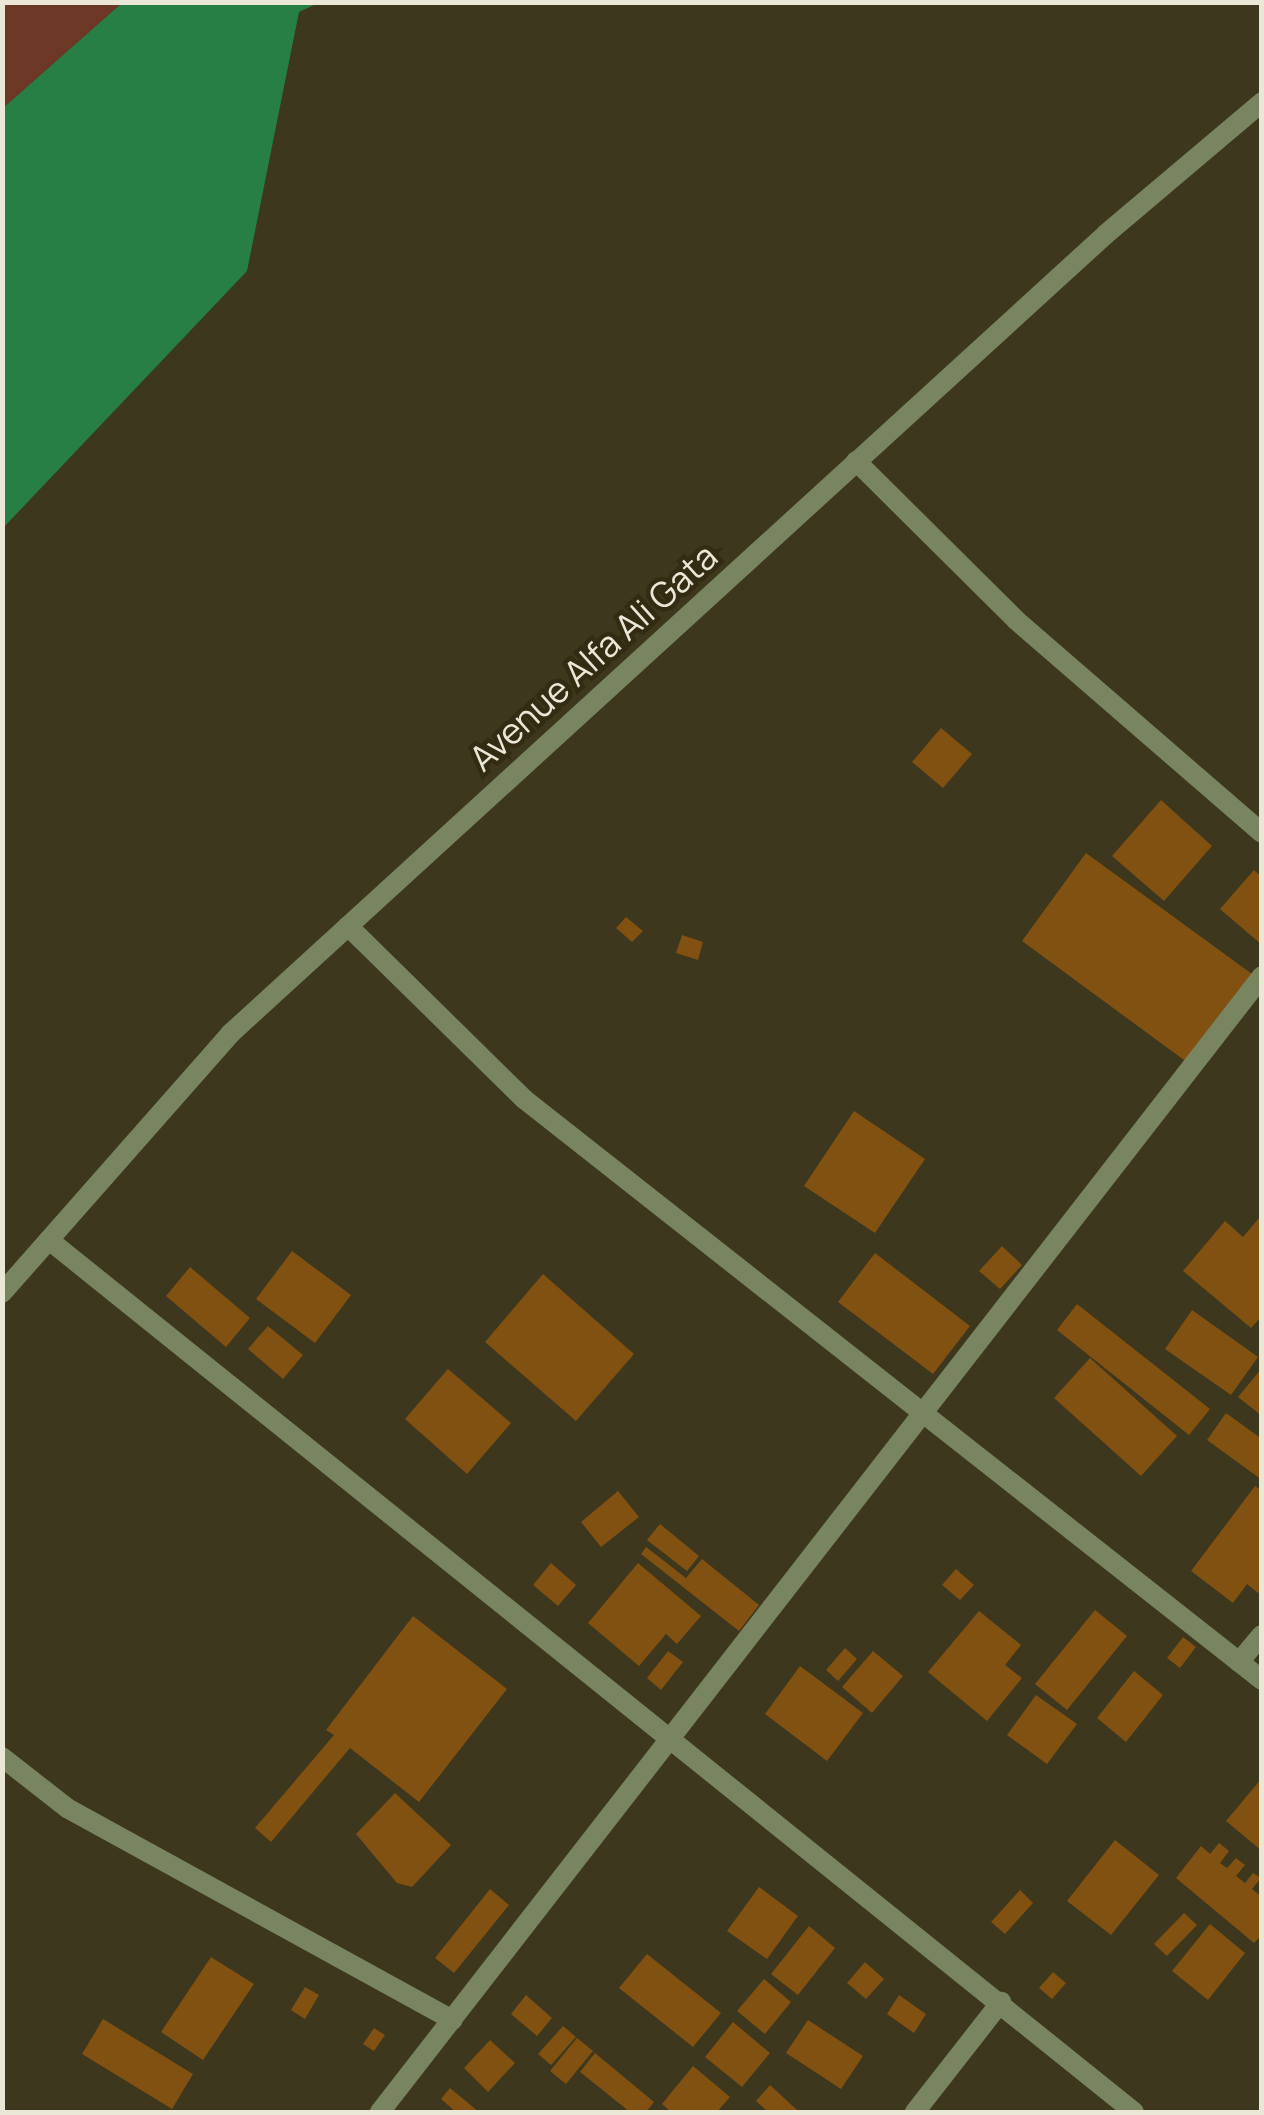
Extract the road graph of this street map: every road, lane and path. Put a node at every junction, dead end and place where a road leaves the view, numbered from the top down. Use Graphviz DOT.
graph roads {
  1 [pos="1262,102"];
  2 [pos="856,461"];
  3 [pos="1262,832"];
  4 [pos="348,926"];
  5 [pos="1262,976"];
  6 [pos="49,1240"];
  7 [pos="2,1294"];
  8 [pos="923,1414"];
  9 [pos="1262,1635"];
  10 [pos="1239,1662"];
  11 [pos="1262,1680"];
  12 [pos="674,1740"];
  13 [pos="2,1757"];
  14 [pos="1001,2002"];
  15 [pos="452,2020"];
  16 [pos="380,2112"];
  17 [pos="916,2112"];
  18 [pos="1134,2112"];
  1 -- 2 [label="street, Avenue Alfa Ali Gata"];
  2 -- 3 [label="street"];
  2 -- 4 [label="street, Avenue Alfa Ali Gata"];
  4 -- 6 [label="street, Avenue Alfa Ali Gata"];
  4 -- 8 [label="street"];
  5 -- 8 [label="street"];
  6 -- 7 [label="street, Avenue Alfa Ali Gata"];
  6 -- 12 [label="street"];
  8 -- 10 [label="street"];
  8 -- 12 [label="street"];
  9 -- 10 [label="street"];
  10 -- 11 [label="street"];
  12 -- 14 [label="street"];
  12 -- 15 [label="street"];
  13 -- 15 [label="street"];
  14 -- 17 [label="street"];
  14 -- 18 [label="street"];
  15 -- 16 [label="street"];
}
